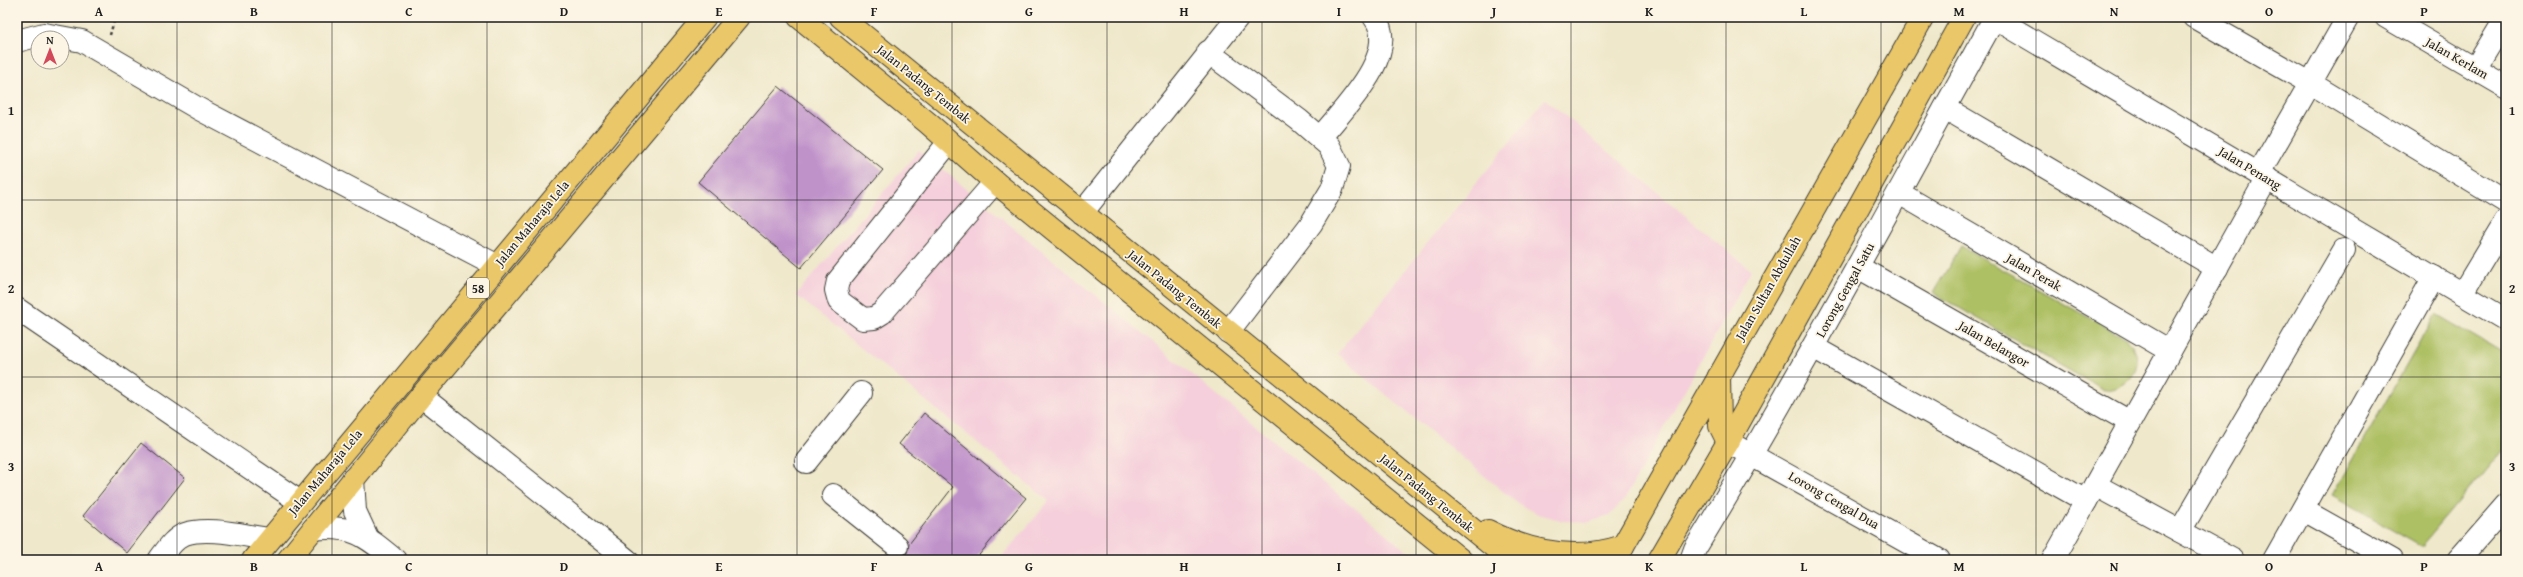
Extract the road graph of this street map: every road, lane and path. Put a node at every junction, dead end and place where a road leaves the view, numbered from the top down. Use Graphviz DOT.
graph roads {
  1 [pos="705,17"];
  2 [pos="739,17"];
  3 [pos="799,17"];
  4 [pos="841,17"];
  5 [pos="1238,17"];
  6 [pos="1374,17"];
  7 [pos="1923,17"];
  8 [pos="1964,17"];
  9 [pos="1994,17"];
  10 [pos="2194,17"];
  11 [pos="2348,17"];
  12 [pos="2386,17"];
  13 [pos="2506,18"];
  14 [pos="17,41"];
  15 [pos="1208,52"];
  16 [pos="2475,69"];
  17 [pos="2310,83"];
  18 [pos="2506,87"];
  19 [pos="1945,108"];
  20 [pos="1320,138"];
  21 [pos="949,142"];
  22 [pos="2263,176"];
  23 [pos="995,182"];
  24 [pos="1899,193"];
  25 [pos="2506,202"];
  26 [pos="1082,213"];
  27 [pos="2506,221"];
  28 [pos="2344,250"];
  29 [pos="496,266"];
  30 [pos="1858,267"];
  31 [pos="2217,268"];
  32 [pos="2434,277"];
  33 [pos="2462,294"];
  34 [pos="17,309"];
  35 [pos="2506,320"];
  36 [pos="1228,332"];
  37 [pos="1813,347"];
  38 [pos="2170,352"];
  39 [pos="1720,373"];
  40 [pos="861,393"];
  41 [pos="421,396"];
  42 [pos="2130,422"];
  43 [pos="1728,442"];
  44 [pos="1752,454"];
  45 [pos="806,462"];
  46 [pos="353,479"];
  47 [pos="2090,493"];
  48 [pos="833,495"];
  49 [pos="300,502"];
  50 [pos="2506,505"];
  51 [pos="2303,510"];
  52 [pos="1448,511"];
  53 [pos="313,529"];
  54 [pos="2180,531"];
  55 [pos="367,537"];
  56 [pos="269,539"];
  57 [pos="897,546"];
  58 [pos="1619,553"];
  59 [pos="159,560"];
  60 [pos="253,560"];
  61 [pos="288,560"];
  62 [pos="395,560"];
  63 [pos="627,560"];
  64 [pos="1461,560"];
  65 [pos="1510,560"];
  66 [pos="1659,560"];
  67 [pos="1691,560"];
  68 [pos="1939,560"];
  69 [pos="2053,560"];
  70 [pos="2233,560"];
  71 [pos="2274,560"];
  72 [pos="2392,560"];
  73 [pos="2458,560"];
  1 -- 29 [label="main road, Jalan Maharaja Lela / 58"];
  2 -- 41 [label="main road, Jalan Maharaja Lela / 58"];
  3 -- 21 [label="main road"];
  4 -- 26 [label="main road, Jalan Padang Tembak"];
  5 -- 15 [label="street"];
  6 -- 20 [label="street"];
  7 -- 39 [label="main road, Jalan Sultan Abdullah"];
  8 -- 43 [label="main road"];
  9 -- 19 [label="street, Lorong Gengal Satu"];
  9 -- 22 [label="street, Jalan Penang"];
  10 -- 17 [label="street"];
  11 -- 17 [label="street"];
  12 -- 16 [label="street, Jalan Kerlam"];
  13 -- 16 [label="street"];
  14 -- 29 [label="street"];
  15 -- 20 [label="street"];
  15 -- 26 [label="street"];
  16 -- 18 [label="street, Jalan Kerlam"];
  17 -- 22 [label="street"];
  17 -- 25 [label="street"];
  19 -- 24 [label="street, Lorong Gengal Satu"];
  19 -- 31 [label="street"];
  20 -- 36 [label="street"];
  21 -- 23 [label="main road"];
  21 -- 23 [label="street"];
  22 -- 31 [label="street"];
  22 -- 32 [label="street, Jalan Penang"];
  23 -- 64 [label="main road"];
  24 -- 30 [label="street, Lorong Gengal Satu"];
  24 -- 38 [label="street, Jalan Perak"];
  26 -- 36 [label="main road, Jalan Padang Tembak"];
  27 -- 33 [label="street"];
  28 -- 54 [label="street"];
  29 -- 49 [label="main road, Jalan Maharaja Lela / 58"];
  30 -- 37 [label="street, Lorong Gengal Satu"];
  30 -- 42 [label="street, Jalan Belangor"];
  31 -- 38 [label="street"];
  32 -- 33 [label="street, Jalan Penang"];
  32 -- 51 [label="street"];
  33 -- 35 [label="street, Jalan Penang"];
  34 -- 49 [label="street"];
  36 -- 52 [label="main road, Jalan Padang Tembak"];
  37 -- 44 [label="street, Lorong Gengal Satu"];
  37 -- 47 [label="street"];
  38 -- 42 [label="street"];
  39 -- 43 [label="main road"];
  39 -- 58 [label="main road, Jalan Sultan Abdullah"];
  40 -- 45 [label="street"];
  41 -- 46 [label="main road, Jalan Maharaja Lela / 58"];
  41 -- 63 [label="street"];
  42 -- 47 [label="street"];
  43 -- 44 [label="street, Lorong Cengal Dua"];
  43 -- 66 [label="main road"];
  44 -- 67 [label="street, Lorong Gengal Satu"];
  44 -- 68 [label="street, Lorong Cengal Dua"];
  46 -- 53 [label="main road, Jalan Maharaja Lela / 58"];
  46 -- 55 [label="street"];
  47 -- 54 [label="street"];
  47 -- 69 [label="street"];
  48 -- 57 [label="street"];
  49 -- 56 [label="main road, Jalan Maharaja Lela / 58"];
  50 -- 73 [label="street"];
  51 -- 71 [label="street"];
  51 -- 72 [label="street"];
  52 -- 58 [label="main road"];
  52 -- 65 [label="main road, Jalan Padang Tembak"];
  53 -- 55 [label="street"];
  53 -- 61 [label="main road, Jalan Maharaja Lela / 58"];
  54 -- 70 [label="street"];
  55 -- 62 [label="street"];
  56 -- 59 [label="street"];
  56 -- 60 [label="main road, Jalan Maharaja Lela / 58"];
}
